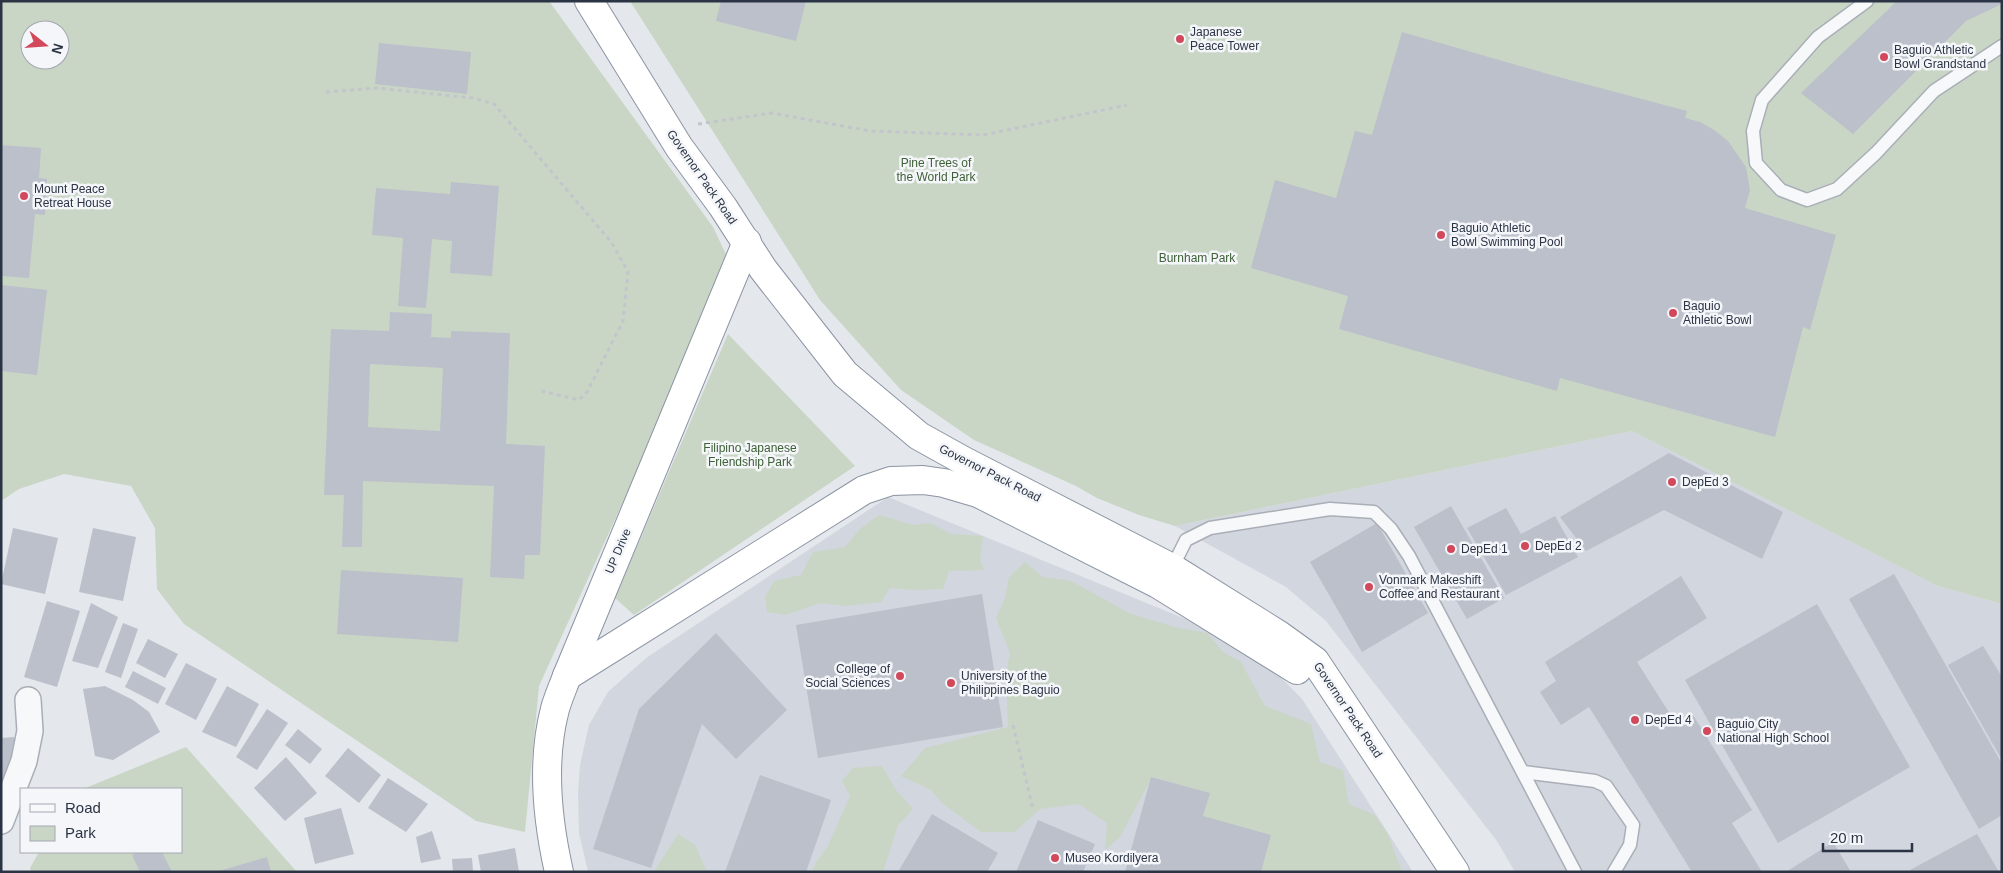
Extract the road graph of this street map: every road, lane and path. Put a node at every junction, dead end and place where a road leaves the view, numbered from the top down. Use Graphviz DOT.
graph roads {
  1 [pos="589,1"];
  2 [pos="1867,1"];
  3 [pos="2002,46"];
  4 [pos="326,92"];
  5 [pos="1127,105"];
  6 [pos="706,122"];
  7 [pos="747,242"];
  8 [pos="542,391"];
  9 [pos="1172,568"];
  10 [pos="567,676"];
  11 [pos="28,700"];
  12 [pos="1352,714"];
  13 [pos="1013,725"];
  14 [pos="1523,772"];
  15 [pos="1033,809"];
  16 [pos="1,820"];
  17 [pos="559,872"];
  18 [pos="1455,872"];
  19 [pos="1575,872"];
  20 [pos="1614,872"];
  1 -- 7 [label="highway, Governor Pack Road"];
  2 -- 3 [label="lane"];
  4 -- 8 [label="path"];
  5 -- 6 [label="path"];
  7 -- 9 [label="highway, Governor Pack Road"];
  7 -- 10 [label="highway, UP Drive"];
  9 -- 12 [label="highway, Governor Pack Road"];
  9 -- 14 [label="lane"];
  10 -- 12 [label="highway"];
  10 -- 17 [label="highway, UP Drive"];
  11 -- 16 [label="street"];
  12 -- 18 [label="highway, Governor Pack Road"];
  13 -- 15 [label="path"];
  14 -- 19 [label="lane"];
  14 -- 20 [label="lane"];
}
